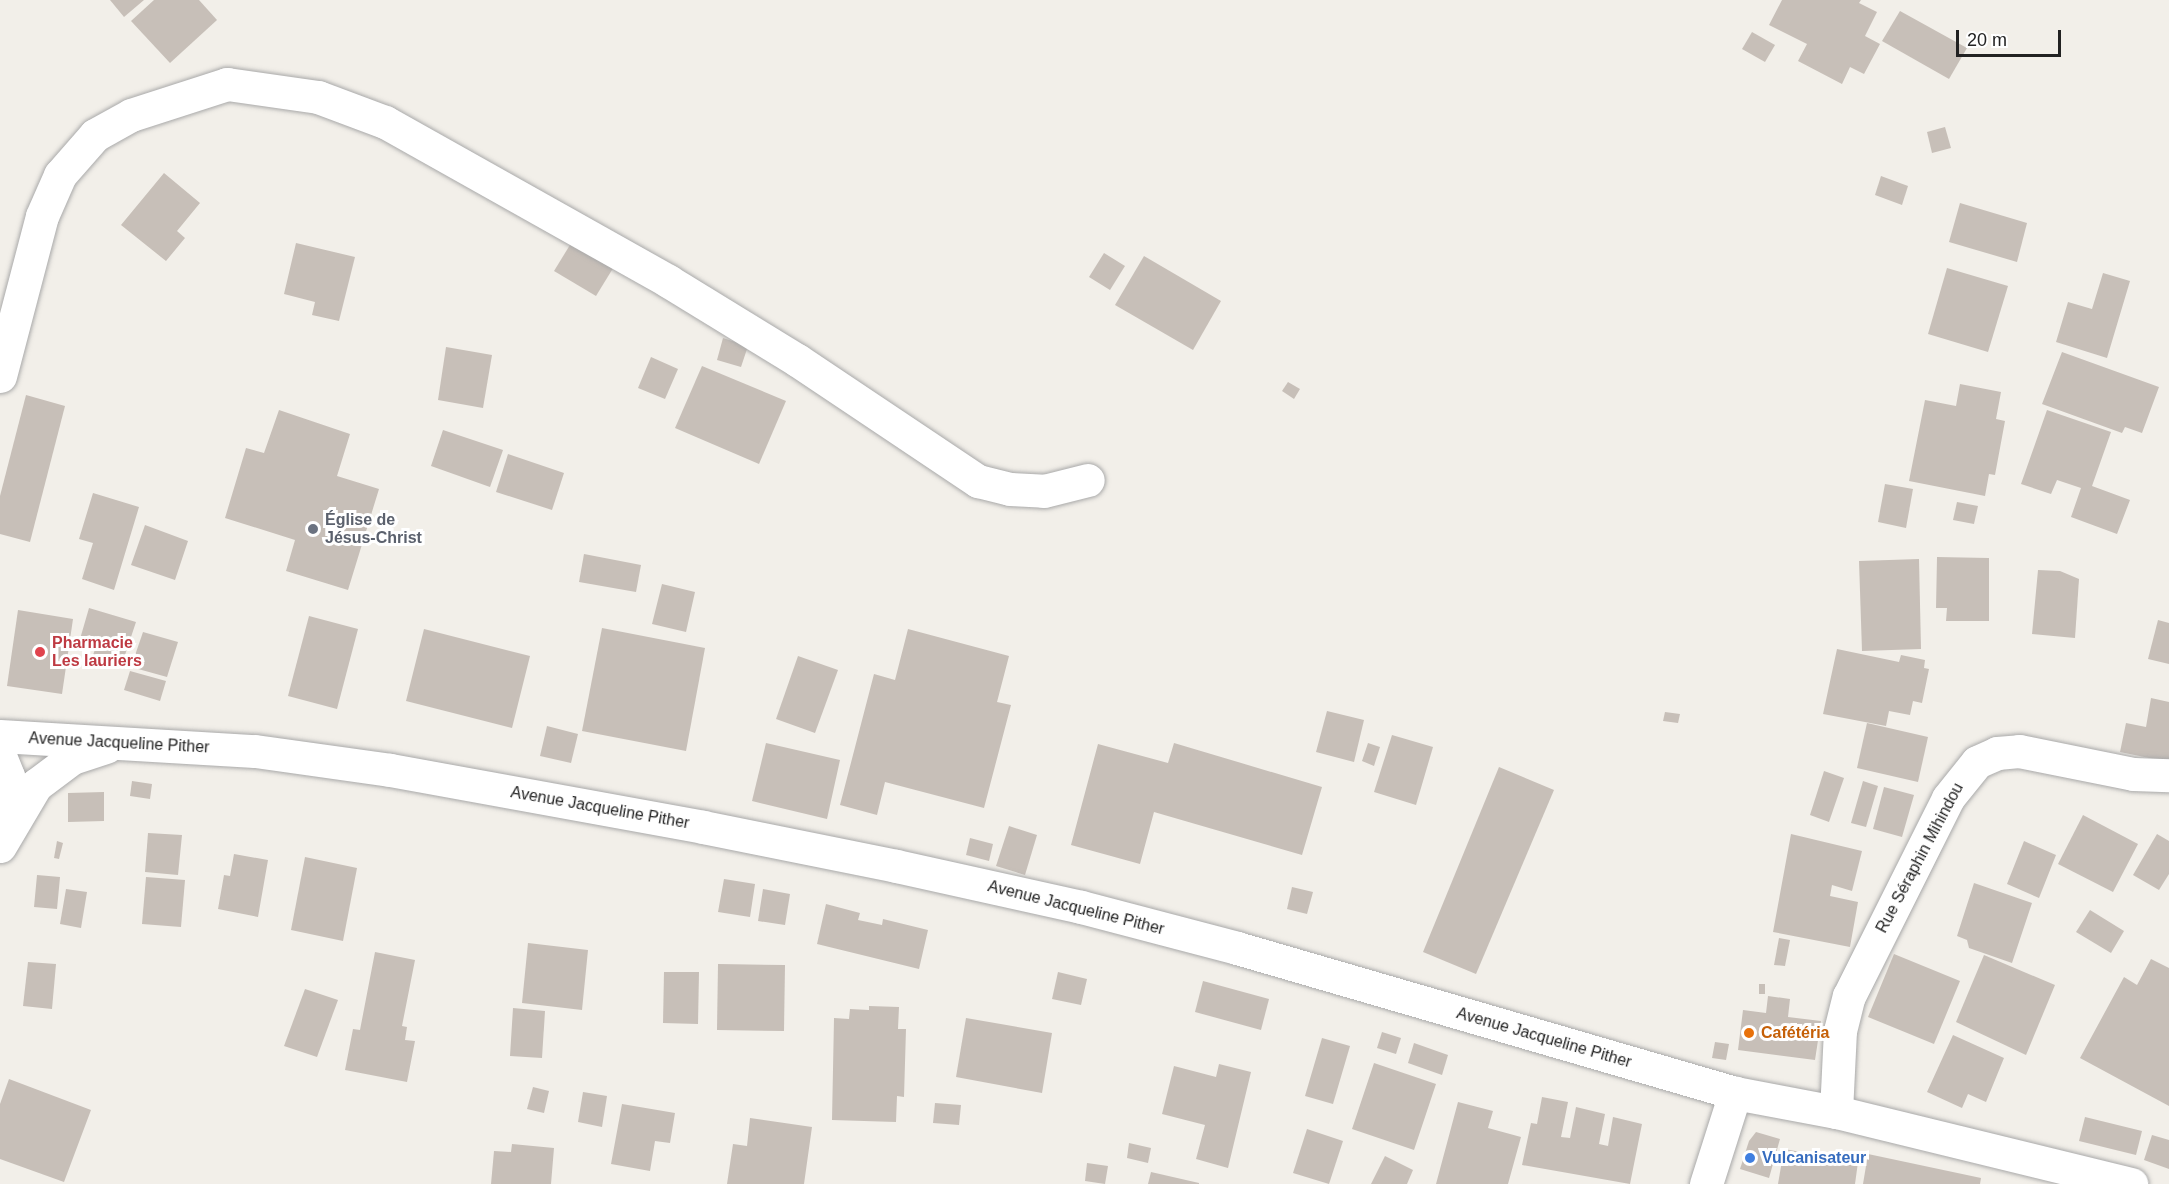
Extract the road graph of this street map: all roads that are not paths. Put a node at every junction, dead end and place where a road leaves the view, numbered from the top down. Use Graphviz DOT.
graph roads {
  1 [pos="0,376"];
  2 [pos="1088,480"];
  3 [pos="0,736"];
  4 [pos="121,741"];
  5 [pos="0,756"];
  6 [pos="2169,775"];
  7 [pos="0,845"];
  8 [pos="1735,1093"];
  9 [pos="1836,1112"];
  10 [pos="1706,1184"];
  11 [pos="2131,1184"];
  1 -- 2 [label="street"];
  3 -- 4 [label="street, Avenue Jacqueline Pither"];
  4 -- 7 [label="street"];
  4 -- 8 [label="street, Avenue Jacqueline Pither"];
  5 -- 7 [label="street"];
  6 -- 9 [label="street, Rue Séraphin Mihindou"];
  8 -- 9 [label="street, Avenue Jacqueline Pither"];
  8 -- 10 [label="street"];
  9 -- 11 [label="street, Avenue Jacqueline Pither"];
}
